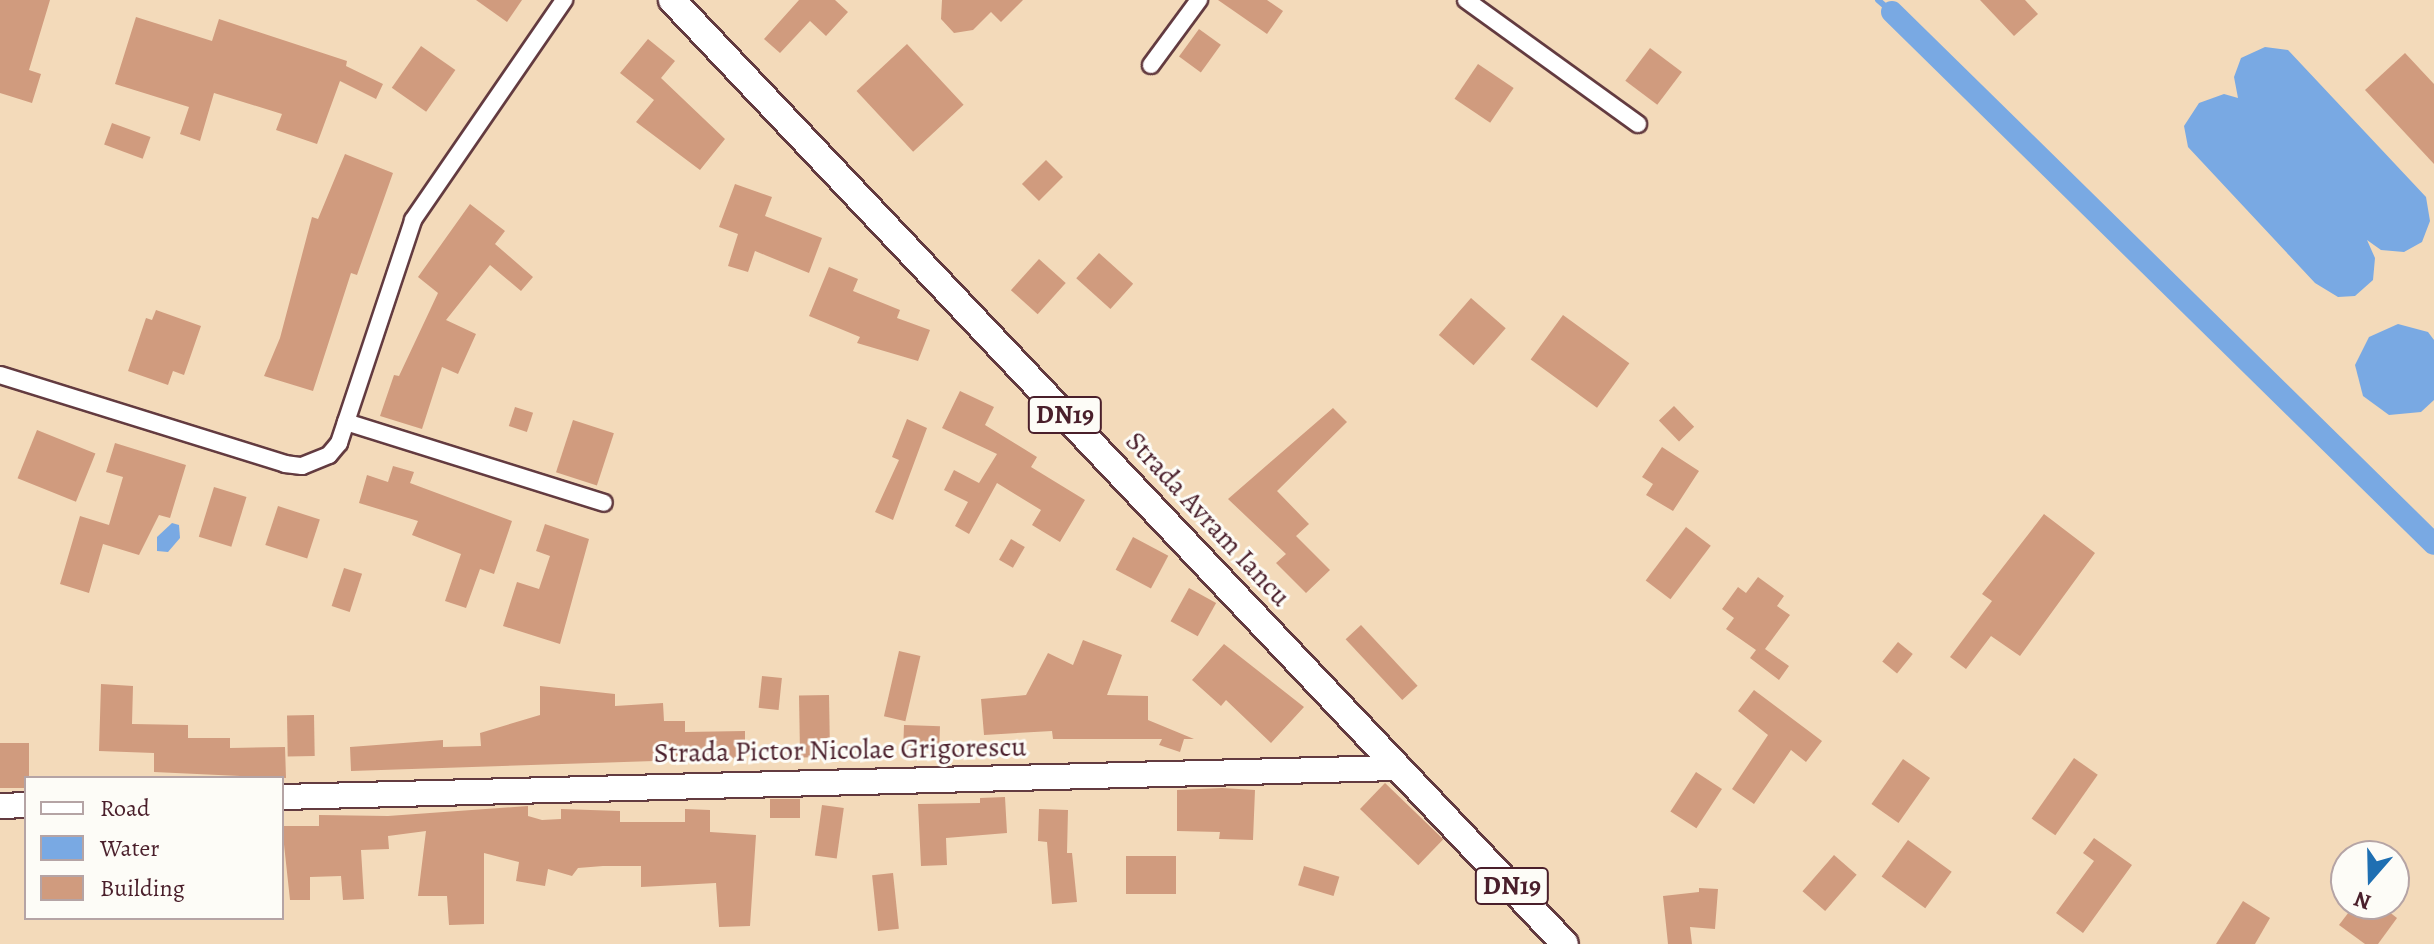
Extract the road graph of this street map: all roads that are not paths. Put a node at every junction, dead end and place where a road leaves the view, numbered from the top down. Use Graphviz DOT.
graph roads {
  1 [pos="564,0"];
  2 [pos="672,0"];
  3 [pos="1199,0"];
  4 [pos="1466,0"];
  5 [pos="1151,65"];
  6 [pos="1638,124"];
  7 [pos="0,375"];
  8 [pos="346,422"];
  9 [pos="604,503"];
  10 [pos="1399,768"];
  11 [pos="284,797"];
  12 [pos="24,805"];
  13 [pos="0,806"];
  14 [pos="1565,944"];
  1 -- 8 [label="street"];
  2 -- 10 [label="main road, Strada Avram Iancu / DN19"];
  3 -- 5 [label="street"];
  4 -- 6 [label="street"];
  7 -- 8 [label="street"];
  8 -- 9 [label="street"];
  10 -- 11 [label="main road, Strada Pictor Nicolae Grigorescu"];
  10 -- 14 [label="main road, Strada Avram Iancu / DN19"];
  12 -- 13 [label="main road"];
}
